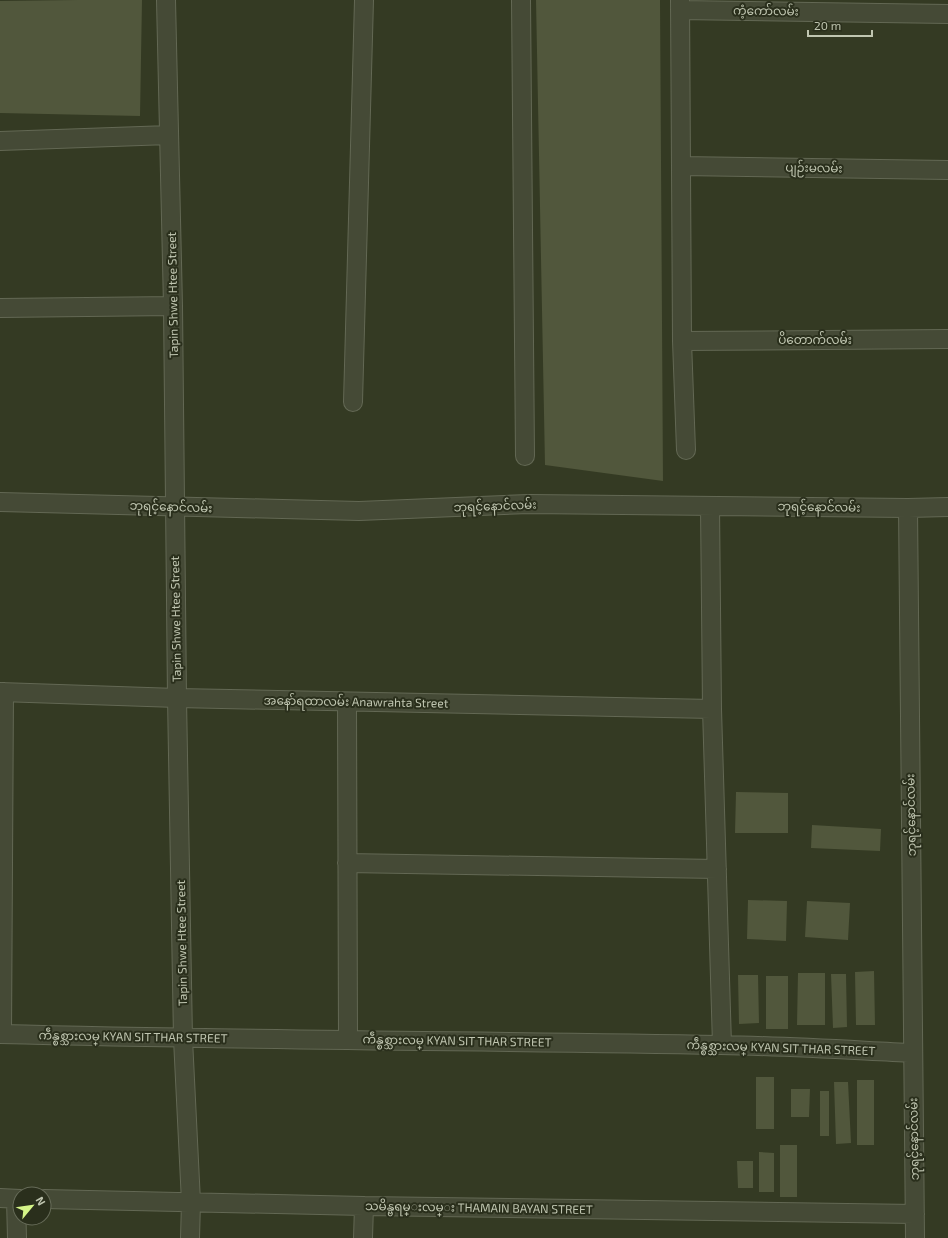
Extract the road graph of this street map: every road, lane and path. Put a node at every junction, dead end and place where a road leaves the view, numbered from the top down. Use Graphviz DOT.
graph roads {
  1 [pos="166,0"];
  2 [pos="364,0"];
  3 [pos="521,0"];
  4 [pos="680,5"];
  5 [pos="948,14"];
  6 [pos="169,135"];
  7 [pos="0,141"];
  8 [pos="681,166"];
  9 [pos="948,170"];
  10 [pos="173,306"];
  11 [pos="0,308"];
  12 [pos="948,339"];
  13 [pos="682,341"];
  14 [pos="353,402"];
  15 [pos="686,450"];
  16 [pos="525,456"];
  17 [pos="0,502"];
  18 [pos="710,506"];
  19 [pos="175,507"];
  20 [pos="948,507"];
  21 [pos="908,508"];
  22 [pos="2,692"];
  23 [pos="177,698"];
  24 [pos="347,702"];
  25 [pos="712,709"];
  26 [pos="347,863"];
  27 [pos="717,869"];
  28 [pos="1,1034"];
  29 [pos="183,1039"];
  30 [pos="348,1039"];
  31 [pos="722,1045"];
  32 [pos="913,1053"];
  33 [pos="52,1199"];
  34 [pos="191,1202"];
  35 [pos="364,1206"];
  36 [pos="915,1214"];
  37 [pos="16,1226"];
  38 [pos="17,1238"];
  39 [pos="190,1238"];
  40 [pos="363,1238"];
  41 [pos="915,1238"];
  1 -- 6 [label="street, Tapin Shwe Htee Street"];
  2 -- 14 [label="street"];
  3 -- 16 [label="street"];
  4 -- 5 [label="street, ကံ့ကော်လမ်း"];
  4 -- 8 [label="street"];
  6 -- 7 [label="street"];
  6 -- 10 [label="street, Tapin Shwe Htee Street"];
  8 -- 9 [label="street, ပျဉ်းမလမ်း"];
  8 -- 13 [label="street"];
  10 -- 11 [label="street"];
  10 -- 19 [label="street, Tapin Shwe Htee Street"];
  12 -- 13 [label="street, ပိတောက်လမ်း"];
  13 -- 15 [label="street"];
  17 -- 19 [label="street, ဘုရင့်နောင်လမ်း"];
  18 -- 19 [label="street, ဘုရင့်နောင်လမ်း"];
  18 -- 21 [label="street, ဘုရင့်နောင်လမ်း"];
  18 -- 25 [label="street"];
  19 -- 23 [label="street, Tapin Shwe Htee Street"];
  20 -- 21 [label="street"];
  21 -- 32 [label="street, ဘုရင့်နောင်လမ်း"];
  22 -- 23 [label="street, အနော်ရထာလမ်း Anawrahta Street"];
  22 -- 28 [label="street"];
  23 -- 24 [label="street, အနော်ရထာလမ်း Anawrahta Street"];
  23 -- 29 [label="street, Tapin Shwe Htee Street"];
  24 -- 25 [label="street, အနော်ရထာလမ်း Anawrahta Street"];
  24 -- 26 [label="street"];
  25 -- 27 [label="street"];
  26 -- 27 [label="street"];
  26 -- 30 [label="street"];
  27 -- 31 [label="street"];
  28 -- 29 [label="street, ကဵန္စစ္သားလမ္ KYAN SIT THAR STREET"];
  29 -- 30 [label="street, ကဵန္စစ္သားလမ္ KYAN SIT THAR STREET"];
  29 -- 34 [label="street, Tapin Shwe Htee Street"];
  30 -- 31 [label="street, ကဵန္စစ္သားလမ္ KYAN SIT THAR STREET"];
  31 -- 32 [label="street, ကဵန္စစ္သားလမ္ KYAN SIT THAR STREET"];
  32 -- 36 [label="street, ဘုရင့်နောင်လမ်း"];
  33 -- 34 [label="street, သမိန္ဗရမ္းလမ္း THAMAIN BAYAN STREET"];
  34 -- 35 [label="street, သမိန္ဗရမ္းလမ္း THAMAIN BAYAN STREET"];
  34 -- 39 [label="street, Tapin Shwe Htee Street"];
  35 -- 36 [label="street, သမိန္ဗရမ္းလမ္း THAMAIN BAYAN STREET"];
  35 -- 40 [label="street"];
  36 -- 41 [label="street, ဘုရင့်နောင်လမ်း"];
  37 -- 38 [label="street"];
}
